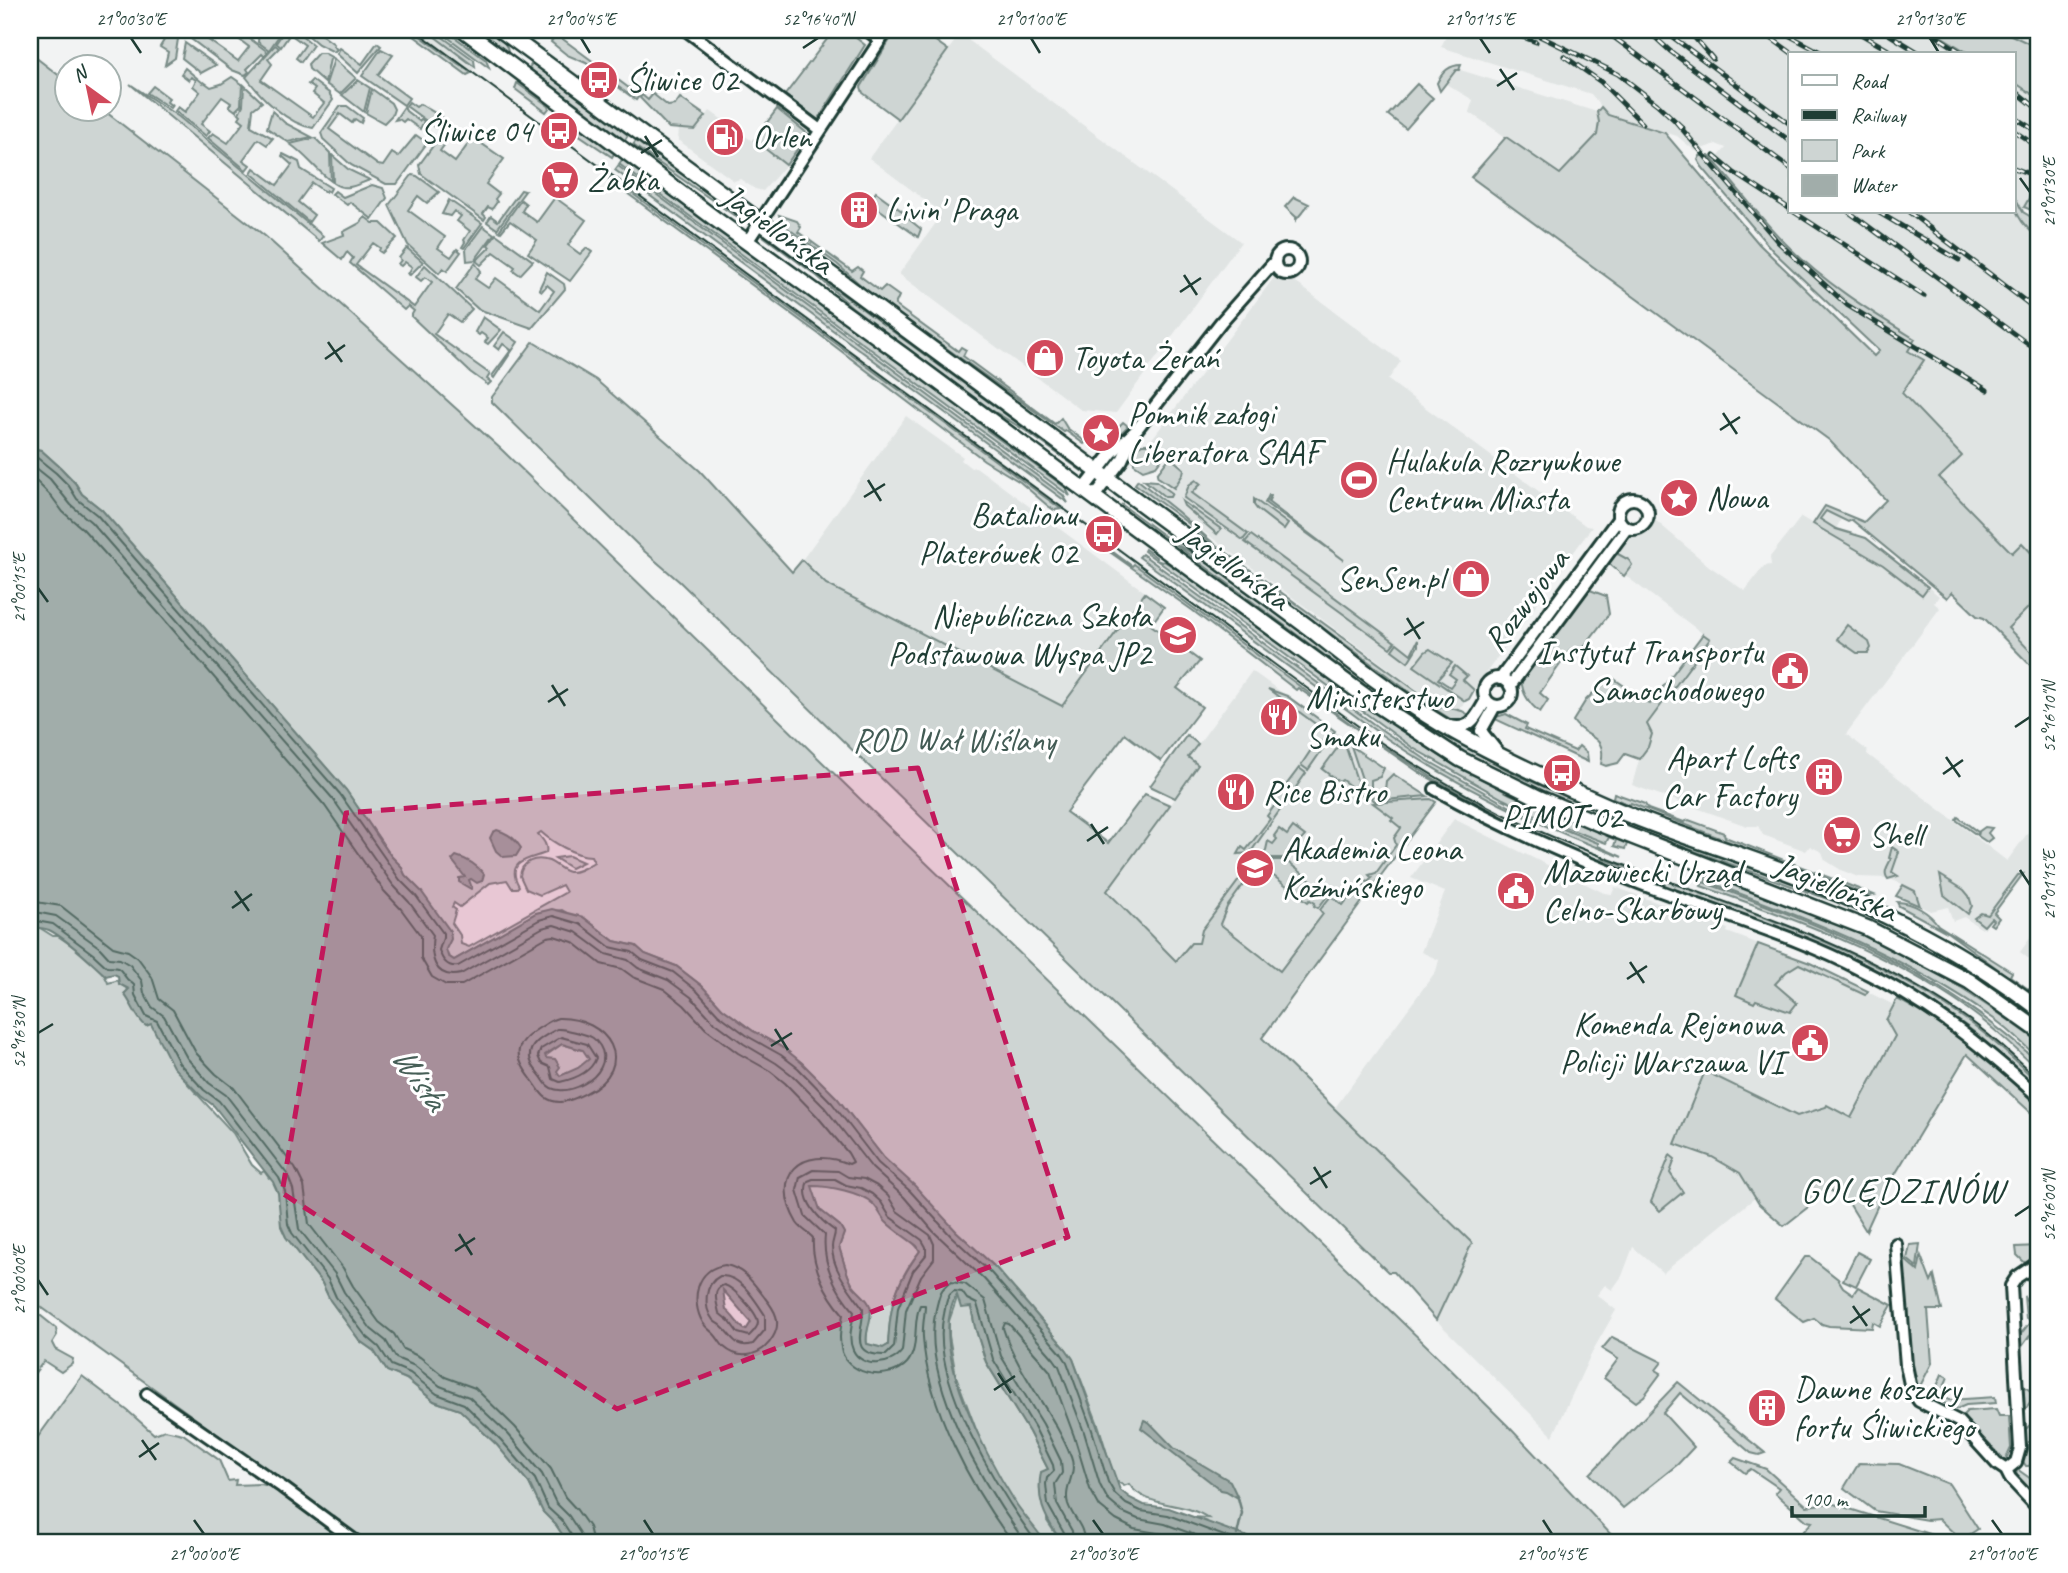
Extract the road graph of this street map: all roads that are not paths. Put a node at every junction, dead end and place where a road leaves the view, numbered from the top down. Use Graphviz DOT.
graph roads {
  1 [pos="464,30"];
  2 [pos="501,30"];
  3 [pos="686,30"];
  4 [pos="867,30"];
  5 [pos="887,30"];
  6 [pos="880,40"];
  7 [pos="820,130"];
  8 [pos="760,220"];
  9 [pos="747,242"];
  10 [pos="1275,261"];
  11 [pos="1102,475"];
  12 [pos="1089,493"];
  13 [pos="1618,519"];
  14 [pos="1627,528"];
  15 [pos="1500,679"];
  16 [pos="1510,686"];
  17 [pos="1491,703"];
  18 [pos="1440,723"];
  19 [pos="1501,756"];
  20 [pos="1435,789"];
  21 [pos="2038,1008"];
  22 [pos="2038,1030"];
  23 [pos="2038,1096"];
  24 [pos="1896,1244"];
  25 [pos="2038,1263"];
  26 [pos="147,1394"];
  27 [pos="2006,1470"];
  28 [pos="2038,1508"];
  29 [pos="358,1543"];
  1 -- 9 [label="main road, Jagiellońska"];
  2 -- 8 [label="main road, Jagiellońska"];
  3 -- 7 [label="street"];
  4 -- 6 [label="street"];
  5 -- 6 [label="street"];
  6 -- 7 [label="street"];
  7 -- 8 [label="street"];
  8 -- 9 [label="street"];
  8 -- 11 [label="main road, Jagiellońska"];
  9 -- 12 [label="main road, Jagiellońska"];
  10 -- 11 [label="street"];
  11 -- 12 [label="street"];
  11 -- 18 [label="main road, Jagiellońska"];
  12 -- 22 [label="main road, Jagiellońska"];
  13 -- 14 [label="street"];
  13 -- 14 [label="street"];
  13 -- 15 [label="street, Rozwojowa"];
  14 -- 16 [label="street, Rozwojowa"];
  15 -- 16 [label="street, Rozwojowa"];
  15 -- 17 [label="street, Rozwojowa"];
  16 -- 17 [label="street, Rozwojowa"];
  17 -- 18 [label="street, Rozwojowa"];
  17 -- 19 [label="street, Rozwojowa"];
  18 -- 19 [label="main road, Jagiellońska"];
  19 -- 21 [label="main road, Jagiellońska"];
  20 -- 23 [label="street, Jagiellońska"];
  24 -- 27 [label="street"];
  25 -- 27 [label="street"];
  26 -- 29 [label="street"];
  27 -- 28 [label="street"];
}
